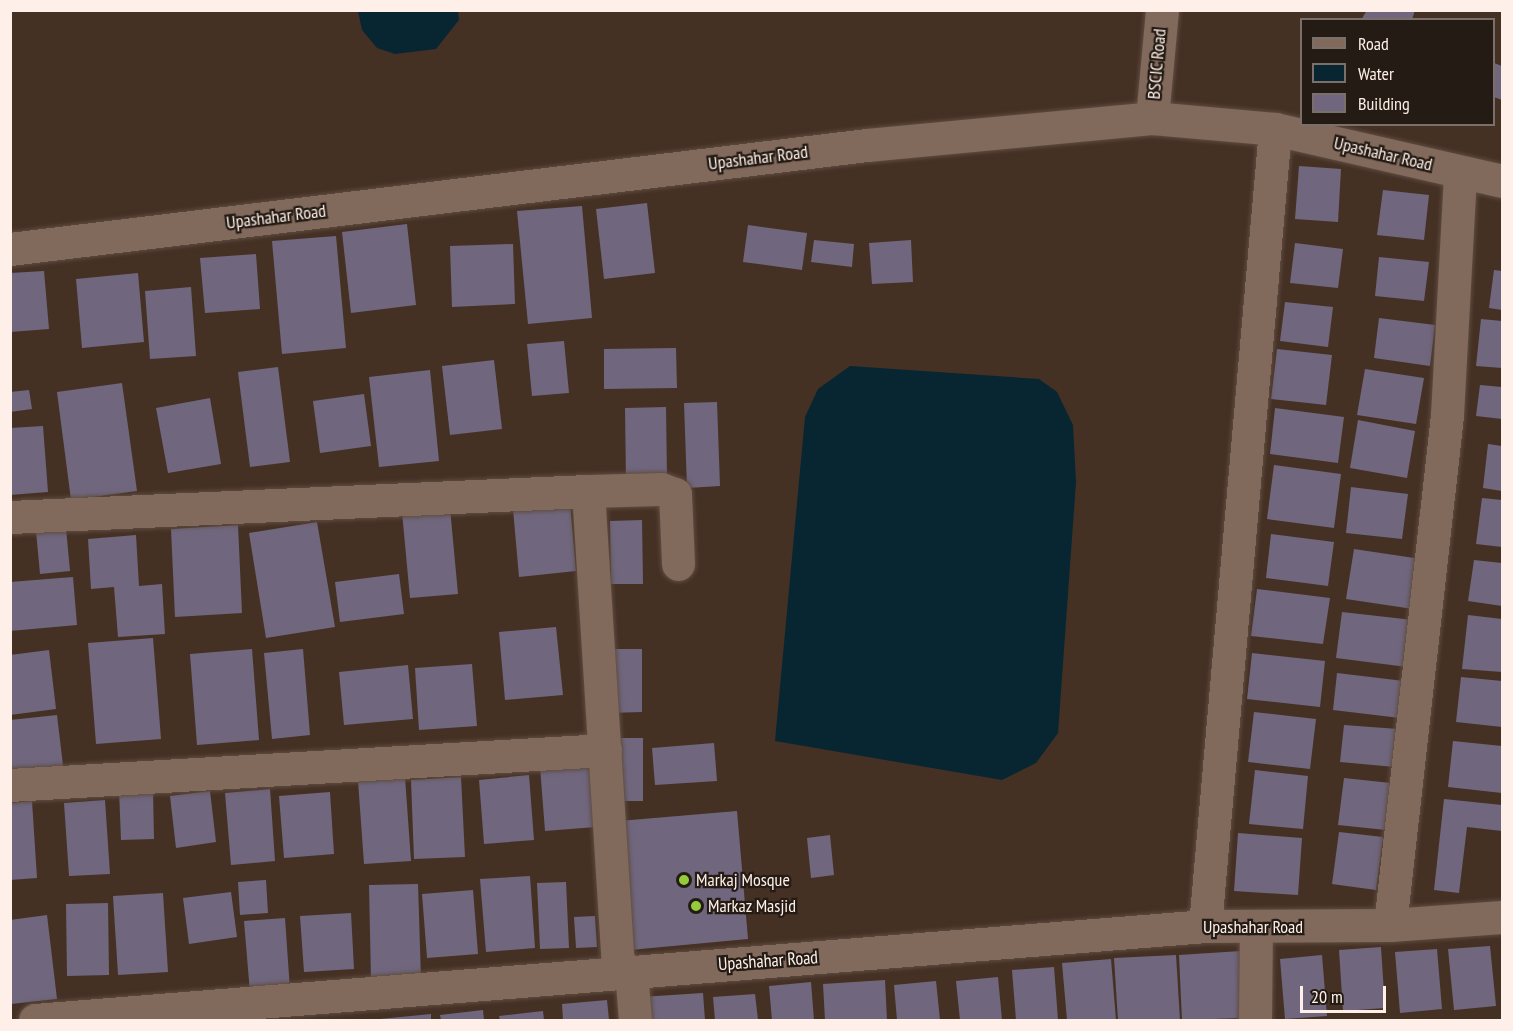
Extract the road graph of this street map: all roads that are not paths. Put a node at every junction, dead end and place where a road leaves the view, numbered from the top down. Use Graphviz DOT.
graph roads {
  1 [pos="1162,10"];
  2 [pos="1152,118"];
  3 [pos="1275,129"];
  4 [pos="1460,172"];
  5 [pos="1503,181"];
  6 [pos="10,249"];
  7 [pos="588,491"];
  8 [pos="10,517"];
  9 [pos="678,564"];
  10 [pos="605,750"];
  11 [pos="10,785"];
  12 [pos="1503,917"];
  13 [pos="1390,925"];
  14 [pos="1205,926"];
  15 [pos="1256,927"];
  16 [pos="624,972"];
  17 [pos="35,1020"];
  18 [pos="636,1020"];
  19 [pos="1255,1020"];
  1 -- 2 [label="street, BSCIC Road"];
  2 -- 3 [label="street, Upashahar Road"];
  2 -- 6 [label="street, Upashahar Road"];
  3 -- 4 [label="street, Upashahar Road"];
  3 -- 14 [label="street"];
  4 -- 5 [label="street, Upashahar Road"];
  4 -- 13 [label="street"];
  7 -- 8 [label="street"];
  7 -- 9 [label="street"];
  7 -- 10 [label="street"];
  10 -- 11 [label="street"];
  10 -- 16 [label="street"];
  12 -- 13 [label="street, Upashahar Road"];
  13 -- 15 [label="street, Upashahar Road"];
  14 -- 15 [label="street, Upashahar Road"];
  14 -- 16 [label="street, Upashahar Road"];
  15 -- 19 [label="street"];
  16 -- 17 [label="street, Upashahar Road"];
  16 -- 18 [label="street"];
}
